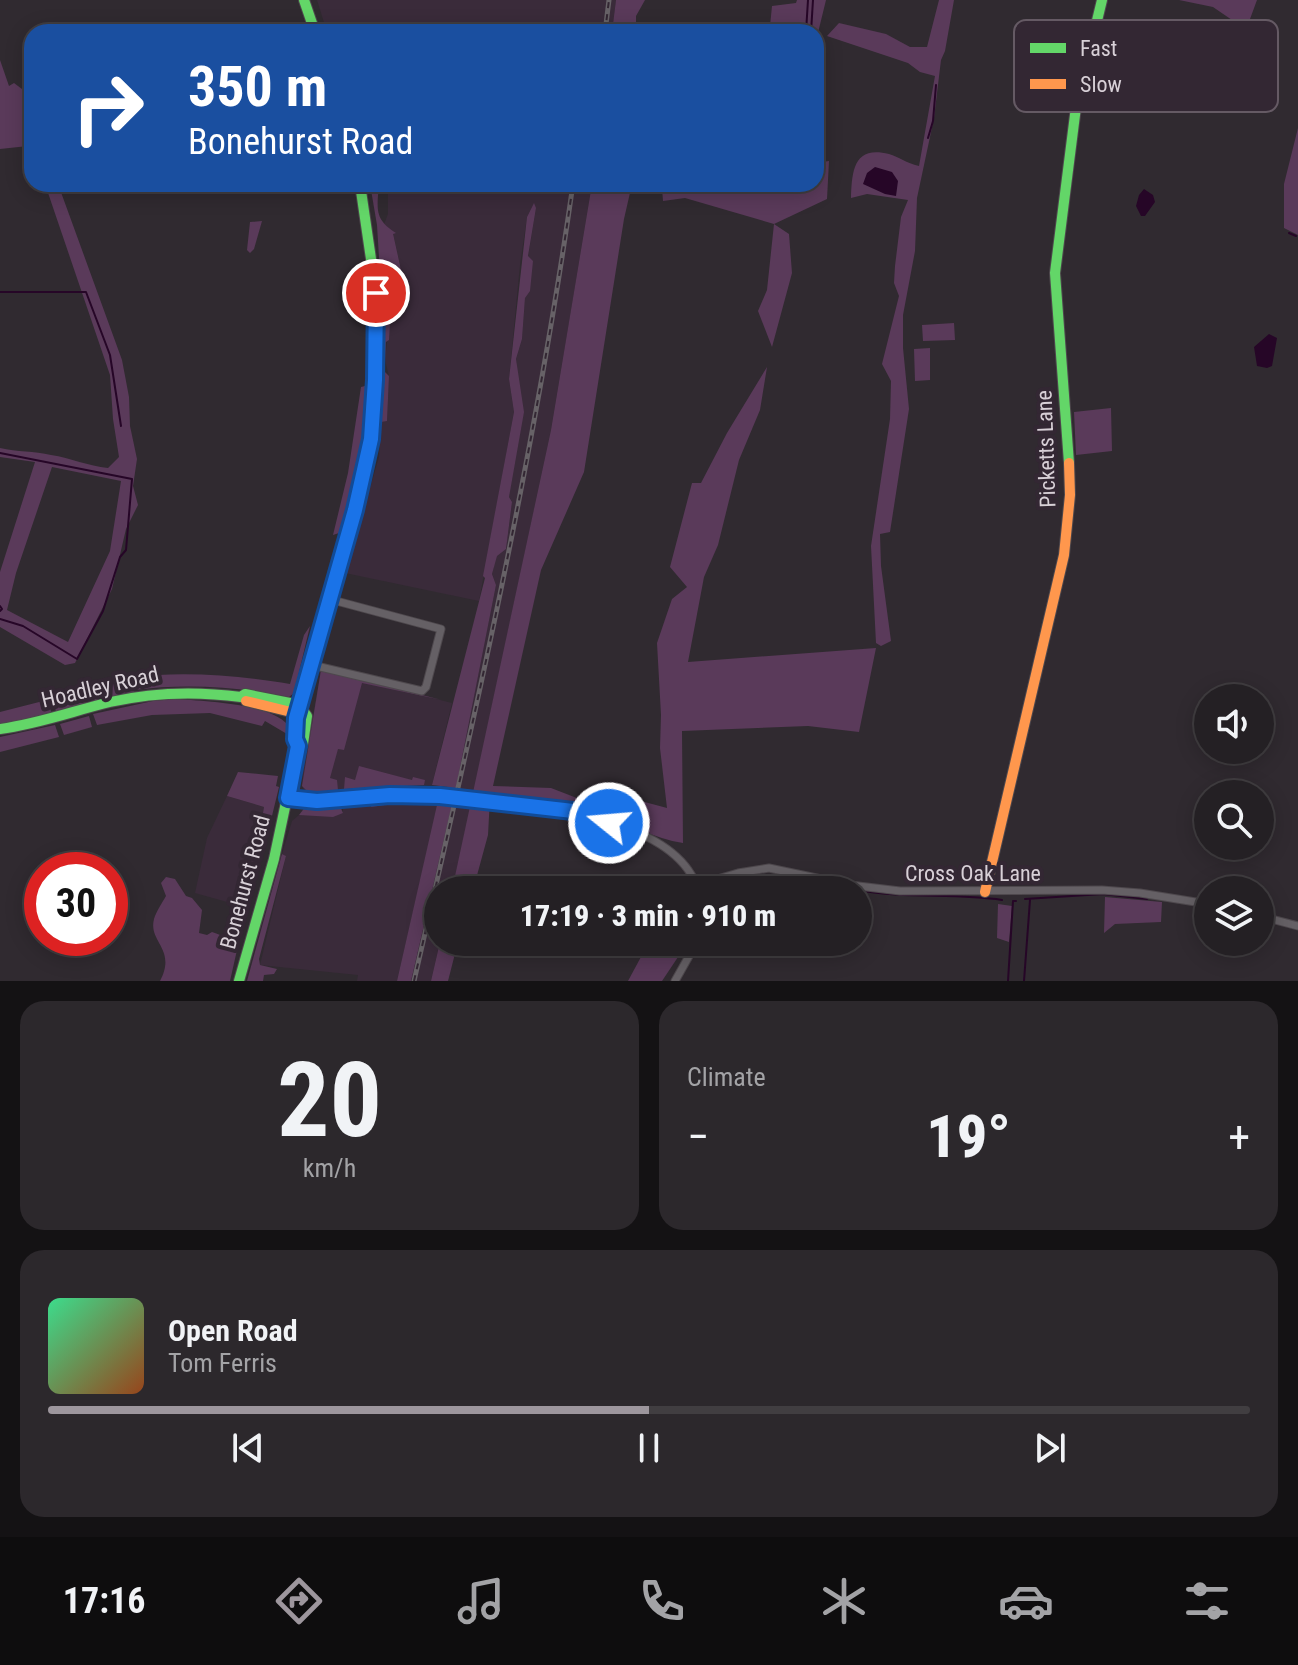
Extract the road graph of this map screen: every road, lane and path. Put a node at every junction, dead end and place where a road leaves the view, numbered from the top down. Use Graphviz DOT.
graph roads {
  1 [pos="304,0"];
  2 [pos="1102,0"];
  3 [pos="1097,20"];
  4 [pos="312,24"];
  5 [pos="1075,112"];
  6 [pos="361,192"];
  7 [pos="329,599"];
  8 [pos="312,665"];
  9 [pos="301,708"];
  10 [pos="0,729"];
  11 [pos="288,798"];
  12 [pos="692,876"];
  13 [pos="730,876"];
  14 [pos="809,876"];
  15 [pos="872,888"];
  16 [pos="985,892"];
  17 [pos="1194,902"];
  18 [pos="1274,920"];
  19 [pos="1298,926"];
  20 [pos="689,956"];
  21 [pos="239,981"];
  22 [pos="675,981"];
  1 -- 4 [label="street"];
  2 -- 3 [label="street, Picketts Lane"];
  5 -- 16 [label="street, Picketts Lane"];
  6 -- 7 [label="street, Bonehurst Road"];
  7 -- 8 [label="street, Bonehurst Road"];
  7 -- 8 [label="street"];
  8 -- 9 [label="street, Bonehurst Road"];
  9 -- 10 [label="street, Hoadley Road"];
  9 -- 11 [label="street, Bonehurst Road"];
  11 -- 12 [label="street, Cross Oak Lane"];
  11 -- 21 [label="street, Bonehurst Road"];
  13 -- 14 [label="street, Cross Oak Lane"];
  15 -- 16 [label="street, Cross Oak Lane"];
  16 -- 17 [label="street, Cross Oak Lane"];
  18 -- 19 [label="street"];
  20 -- 22 [label="street"];
}
